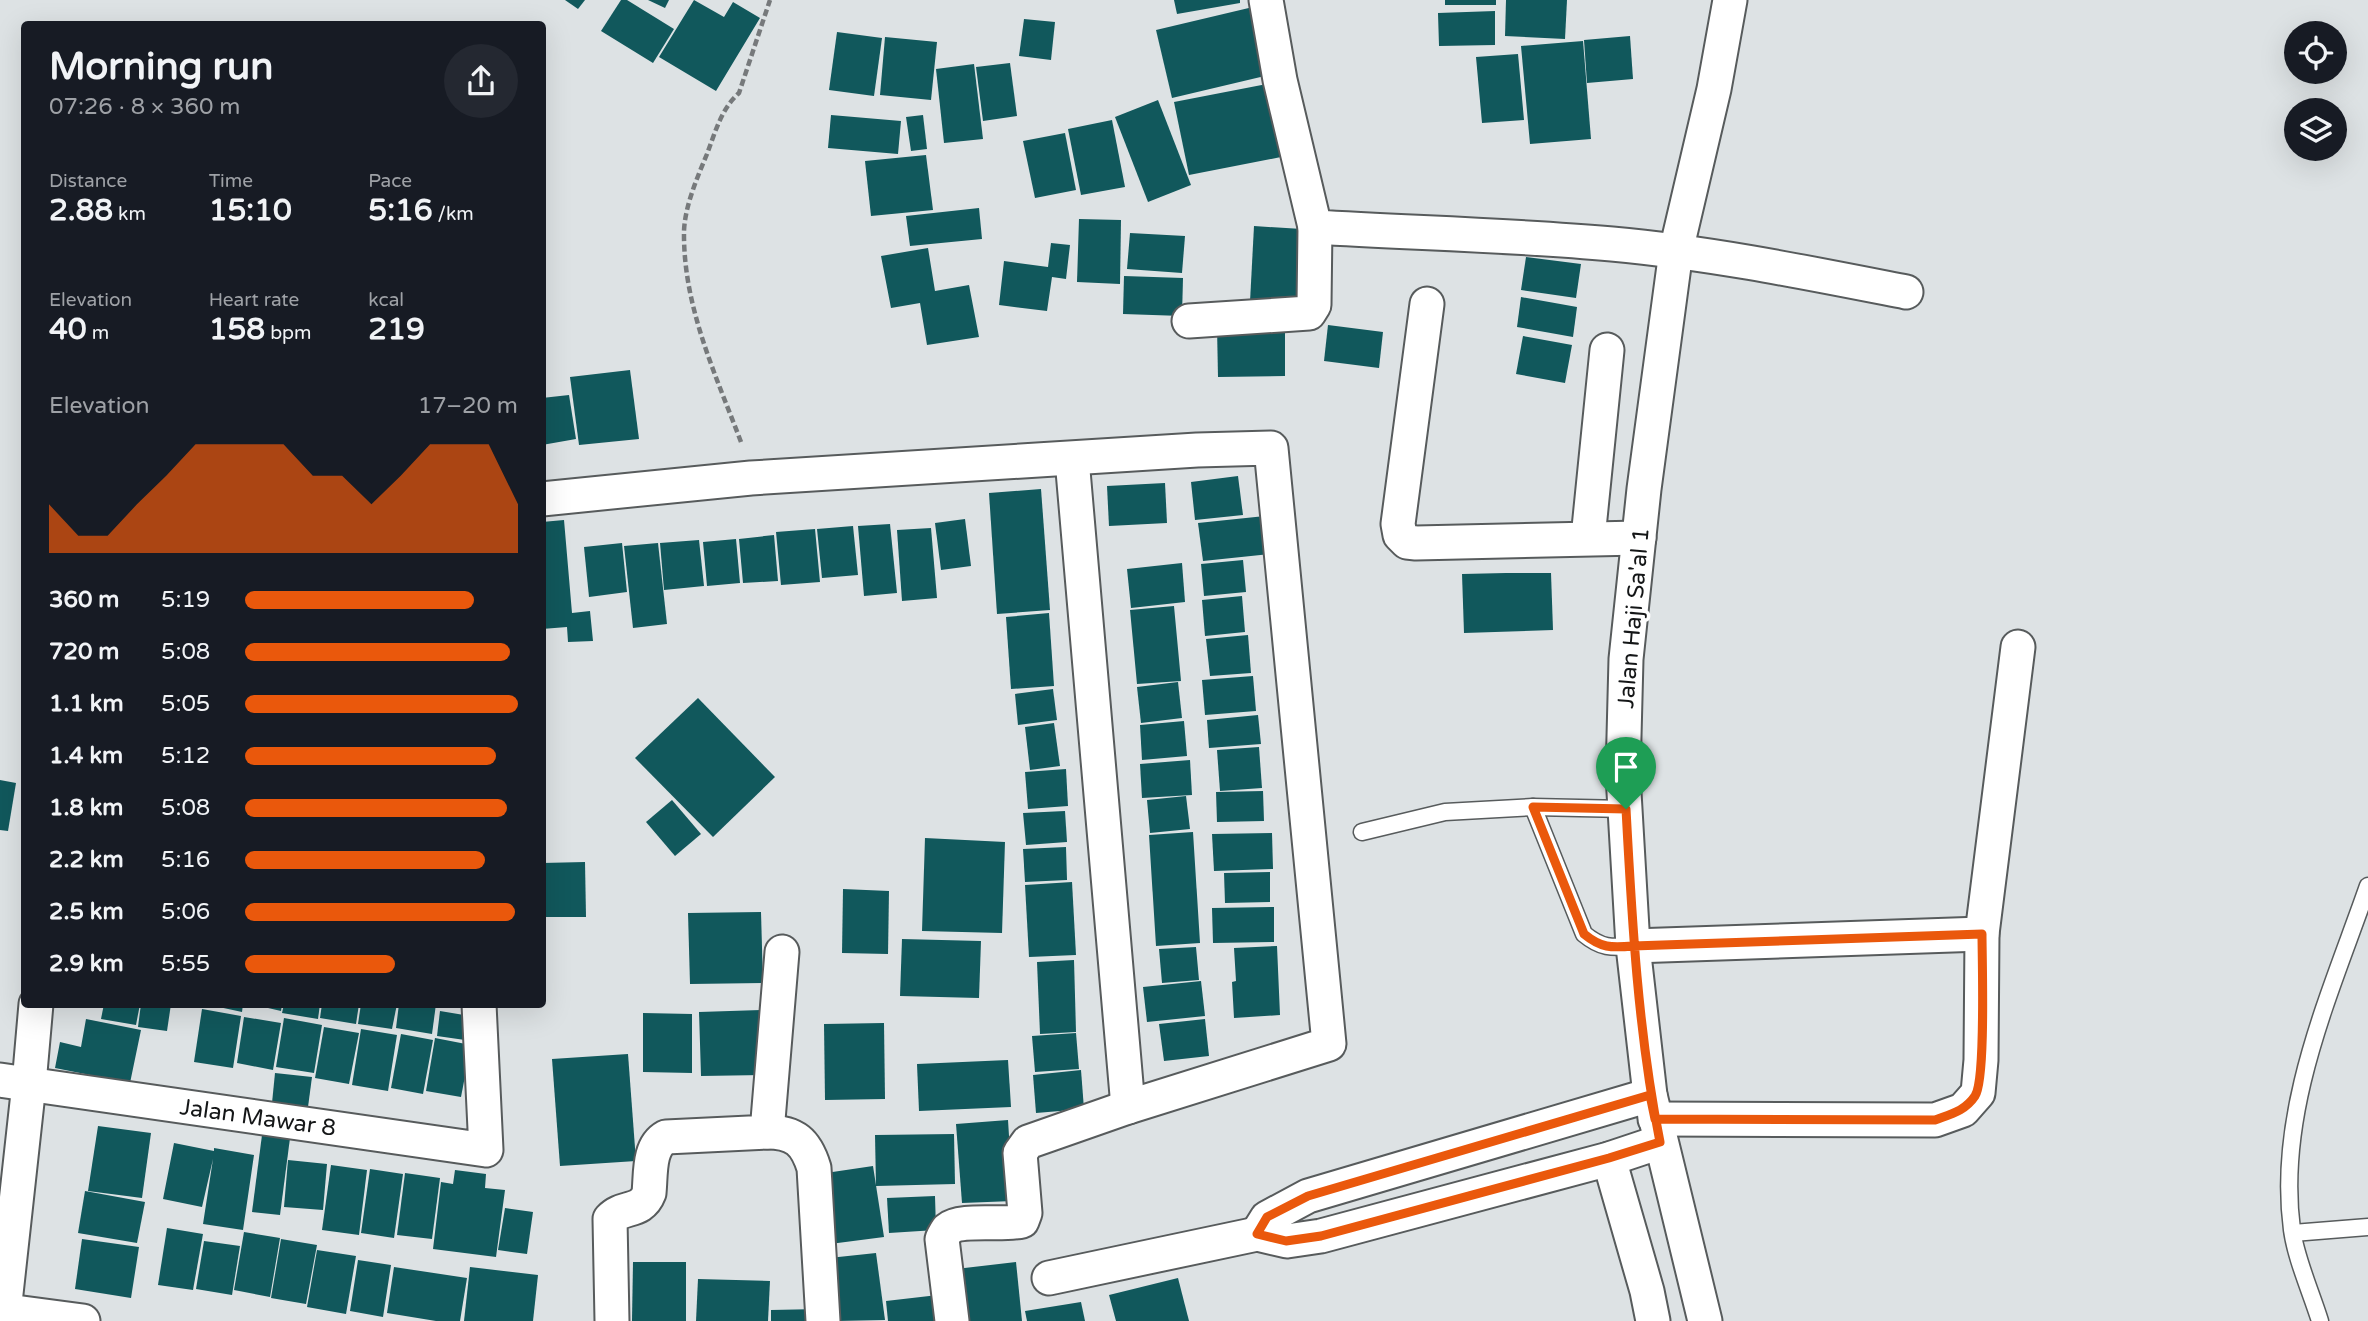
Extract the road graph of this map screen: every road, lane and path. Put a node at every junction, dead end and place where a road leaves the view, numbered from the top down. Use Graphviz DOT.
graph roads {
  1 [pos="770,0"];
  2 [pos="1266,0"];
  3 [pos="1730,0"];
  4 [pos="1315,227"];
  5 [pos="1676,251"];
  6 [pos="1906,292"];
  7 [pos="1427,304"];
  8 [pos="1189,321"];
  9 [pos="1608,350"];
  10 [pos="1072,459"];
  11 [pos="751,478"];
  12 [pos="546,499"];
  13 [pos="1588,538"];
  14 [pos="1639,538"];
  15 [pos="2018,647"];
  16 [pos="1533,807"];
  17 [pos="1626,809"];
  18 [pos="1363,832"];
  19 [pos="2368,886"];
  20 [pos="1982,934"];
  21 [pos="1633,946"];
  22 [pos="782,953"];
  23 [pos="35,1008"];
  24 [pos="479,1008"];
  25 [pos="15,1082"];
  26 [pos="1128,1107"];
  27 [pos="1655,1119"];
  28 [pos="766,1132"];
  29 [pos="1609,1158"];
  30 [pos="2368,1227"];
  31 [pos="2293,1233"];
  32 [pos="1257,1234"];
  33 [pos="1049,1278"];
  34 [pos="2,1314"];
  35 [pos="83,1321"];
  36 [pos="612,1321"];
  37 [pos="823,1321"];
  38 [pos="953,1321"];
  39 [pos="1653,1321"];
  40 [pos="1705,1321"];
  41 [pos="2320,1321"];
  1 -- 11 [label="path"];
  2 -- 4 [label="street"];
  3 -- 5 [label="street, Jalan Haji Sa'al 1"];
  4 -- 5 [label="street"];
  4 -- 8 [label="street"];
  5 -- 6 [label="street"];
  5 -- 14 [label="street, Jalan Haji Sa'al 1"];
  7 -- 13 [label="street"];
  9 -- 13 [label="street"];
  10 -- 11 [label="street"];
  10 -- 26 [label="street"];
  10 -- 26 [label="street"];
  11 -- 12 [label="street"];
  13 -- 14 [label="street"];
  14 -- 17 [label="street, Jalan Haji Sa'al 1"];
  15 -- 20 [label="street"];
  16 -- 17 [label="lane"];
  16 -- 18 [label="lane"];
  16 -- 21 [label="lane"];
  17 -- 21 [label="street, Jalan Haji Sa'al 1"];
  19 -- 31 [label="lane"];
  20 -- 21 [label="street"];
  20 -- 27 [label="street"];
  21 -- 27 [label="street, Jalan Haji Sa'al 1"];
  22 -- 28 [label="street"];
  23 -- 25 [label="street"];
  24 -- 25 [label="street, Jalan Mawar 8"];
  25 -- 34 [label="street"];
  26 -- 38 [label="street"];
  27 -- 29 [label="street"];
  27 -- 32 [label="street"];
  27 -- 40 [label="street, Jalan Haji Sa'al 1"];
  28 -- 36 [label="street"];
  28 -- 37 [label="street"];
  29 -- 32 [label="street"];
  29 -- 39 [label="street"];
  30 -- 31 [label="lane"];
  31 -- 41 [label="lane"];
  32 -- 33 [label="street"];
  34 -- 35 [label="street"];
}
